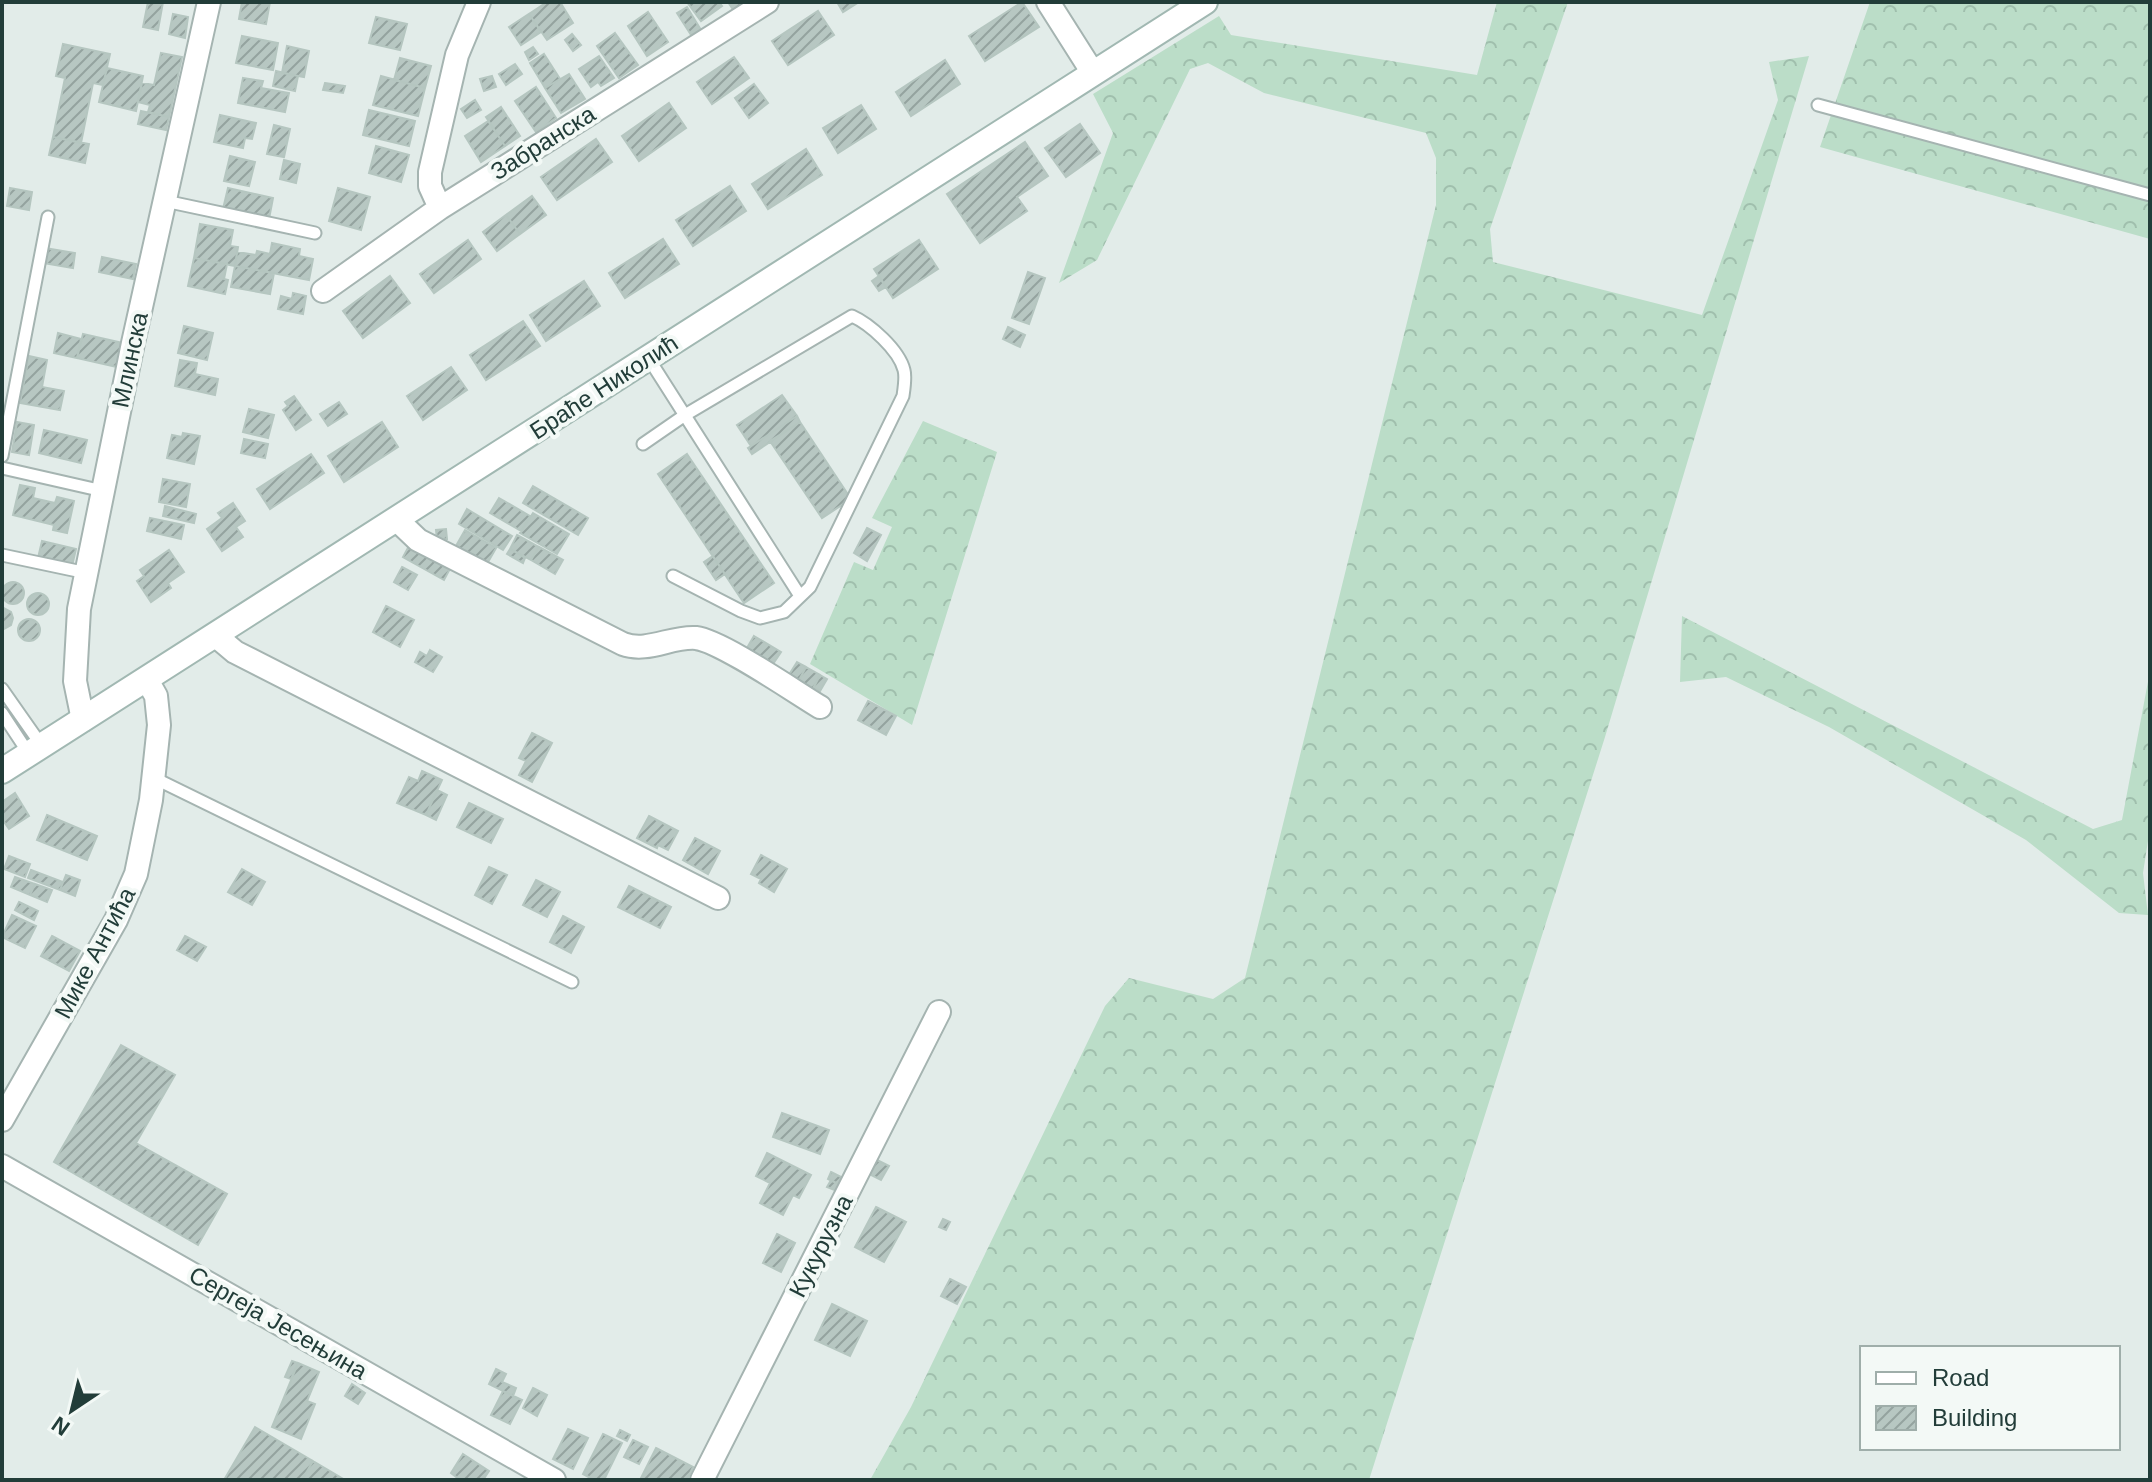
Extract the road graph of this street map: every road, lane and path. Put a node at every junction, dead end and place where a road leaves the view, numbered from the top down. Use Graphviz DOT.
graph roads {
  1 [pos="209,2"];
  2 [pos="479,2"];
  3 [pos="767,2"];
  4 [pos="1048,2"];
  5 [pos="1205,2"];
  6 [pos="1093,73"];
  7 [pos="1818,105"];
  8 [pos="2150,195"];
  9 [pos="165,201"];
  10 [pos="440,208"];
  11 [pos="48,217"];
  12 [pos="315,233"];
  13 [pos="323,291"];
  14 [pos="649,359"];
  15 [pos="685,415"];
  16 [pos="643,444"];
  17 [pos="2,456"];
  18 [pos="2,468"];
  19 [pos="103,491"];
  20 [pos="397,520"];
  21 [pos="2,555"];
  22 [pos="87,573"];
  23 [pos="673,576"];
  24 [pos="800,596"];
  25 [pos="216,636"];
  26 [pos="147,680"];
  27 [pos="2,689"];
  28 [pos="820,707"];
  29 [pos="2,713"];
  30 [pos="83,720"];
  31 [pos="36,751"];
  32 [pos="2,771"];
  33 [pos="154,778"];
  34 [pos="718,898"];
  35 [pos="572,982"];
  36 [pos="939,1012"];
  37 [pos="2,1120"];
  38 [pos="2,1166"];
  39 [pos="554,1480"];
  40 [pos="702,1480"];
  1 -- 9 [label="street, Млинска"];
  2 -- 10 [label="street"];
  3 -- 10 [label="street, Забранска"];
  4 -- 6 [label="street"];
  5 -- 6 [label="main road, Браће Николић"];
  6 -- 14 [label="main road, Браће Николић"];
  7 -- 8 [label="lane"];
  9 -- 12 [label="lane"];
  9 -- 19 [label="street, Млинска"];
  10 -- 13 [label="street, Забранска"];
  11 -- 17 [label="lane"];
  14 -- 15 [label="lane"];
  14 -- 20 [label="main road, Браће Николић"];
  15 -- 16 [label="lane"];
  15 -- 24 [label="lane"];
  15 -- 24 [label="lane"];
  18 -- 19 [label="lane"];
  19 -- 22 [label="street, Млинска"];
  20 -- 25 [label="main road, Браће Николић"];
  20 -- 28 [label="street"];
  21 -- 22 [label="lane"];
  22 -- 30 [label="street, Млинска"];
  23 -- 24 [label="lane"];
  25 -- 26 [label="main road, Браће Николић"];
  25 -- 34 [label="street"];
  26 -- 30 [label="main road, Браће Николић"];
  26 -- 33 [label="street, Мике Антића"];
  27 -- 31 [label="lane"];
  29 -- 31 [label="lane"];
  30 -- 31 [label="main road, Браће Николић"];
  31 -- 32 [label="main road, Браће Николић"];
  33 -- 35 [label="lane"];
  33 -- 37 [label="street, Мике Антића"];
  36 -- 40 [label="street, Кукурузна"];
  38 -- 39 [label="street, Сергеја Јесењина"];
}
